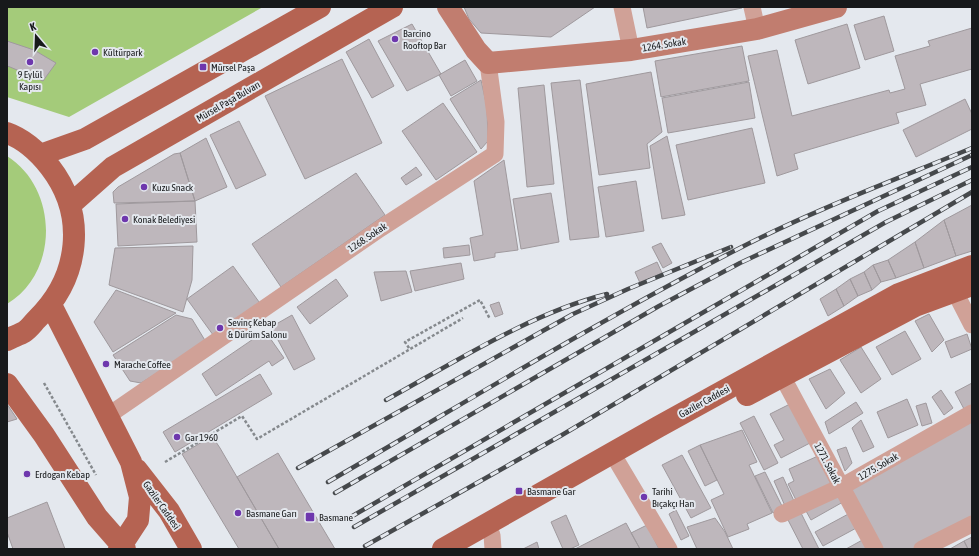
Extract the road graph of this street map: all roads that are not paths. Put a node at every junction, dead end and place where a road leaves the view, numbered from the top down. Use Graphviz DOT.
graph roads {
  1 [pos="320,7"];
  2 [pos="392,7"];
  3 [pos="448,7"];
  4 [pos="622,7"];
  5 [pos="752,7"];
  6 [pos="836,7"];
  7 [pos="757,29"];
  8 [pos="630,50"];
  9 [pos="488,63"];
  10 [pos="7,133"];
  11 [pos="40,155"];
  12 [pos="70,205"];
  13 [pos="972,266"];
  14 [pos="963,287"];
  15 [pos="52,305"];
  16 [pos="972,325"];
  17 [pos="7,340"];
  18 [pos="782,376"];
  19 [pos="7,384"];
  20 [pos="972,413"];
  21 [pos="109,415"];
  22 [pos="131,462"];
  23 [pos="618,463"];
  24 [pos="841,487"];
  25 [pos="782,514"];
  26 [pos="972,524"];
  27 [pos="493,542"];
  28 [pos="122,548"];
  29 [pos="191,549"];
  30 [pos="443,549"];
  31 [pos="470,549"];
  32 [pos="669,549"];
  33 [pos="875,549"];
  34 [pos="922,549"];
  1 -- 11 [label="main road"];
  2 -- 12 [label="main road, Mürsel Paşa Bulvarı"];
  3 -- 9 [label="street"];
  4 -- 8 [label="street"];
  5 -- 7 [label="street"];
  6 -- 7 [label="street, 1264. Sokak"];
  7 -- 8 [label="street, 1264. Sokak"];
  8 -- 9 [label="street, 1264. Sokak"];
  9 -- 21 [label="street, 1268. Sokak"];
  10 -- 11 [label="main road"];
  11 -- 12 [label="main road"];
  12 -- 15 [label="main road"];
  13 -- 30 [label="main road, Gaziler Caddesi"];
  14 -- 16 [label="street"];
  14 -- 18 [label="main road, Gaziler Caddesi"];
  15 -- 17 [label="main road"];
  15 -- 21 [label="main road"];
  18 -- 23 [label="main road, Gaziler Caddesi"];
  18 -- 24 [label="street, 1271. Sokak"];
  19 -- 28 [label="main road"];
  20 -- 24 [label="street, 1275. Sokak"];
  21 -- 22 [label="main road"];
  22 -- 28 [label="main road"];
  22 -- 29 [label="main road, Gaziler Caddesi"];
  23 -- 27 [label="main road, Gaziler Caddesi"];
  23 -- 32 [label="street"];
  24 -- 25 [label="street, 1275. Sokak"];
  24 -- 33 [label="street, 1271. Sokak"];
  26 -- 34 [label="street"];
  27 -- 31 [label="main road, Gaziler Caddesi"];
}
